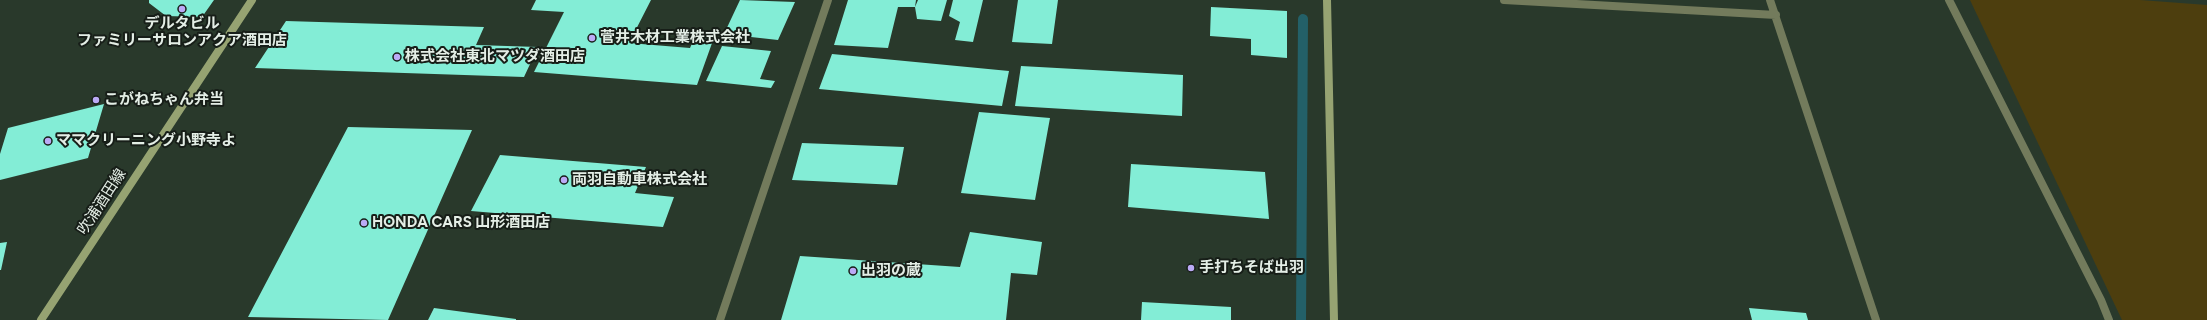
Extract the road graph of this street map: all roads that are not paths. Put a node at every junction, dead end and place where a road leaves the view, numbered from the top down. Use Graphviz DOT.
graph roads {
  1 [pos="252,0"];
  2 [pos="828,0"];
  3 [pos="1327,0"];
  4 [pos="1504,0"];
  5 [pos="1770,0"];
  6 [pos="1949,0"];
  7 [pos="1776,15"];
  8 [pos="41,320"];
  9 [pos="720,320"];
  10 [pos="1334,320"];
  11 [pos="1876,320"];
  12 [pos="2109,320"];
  1 -- 8 [label="main road, 吹浦酒田線"];
  2 -- 9 [label="street"];
  3 -- 10 [label="main road"];
  4 -- 7 [label="street"];
  5 -- 7 [label="street"];
  6 -- 12 [label="street"];
  7 -- 11 [label="street"];
}
